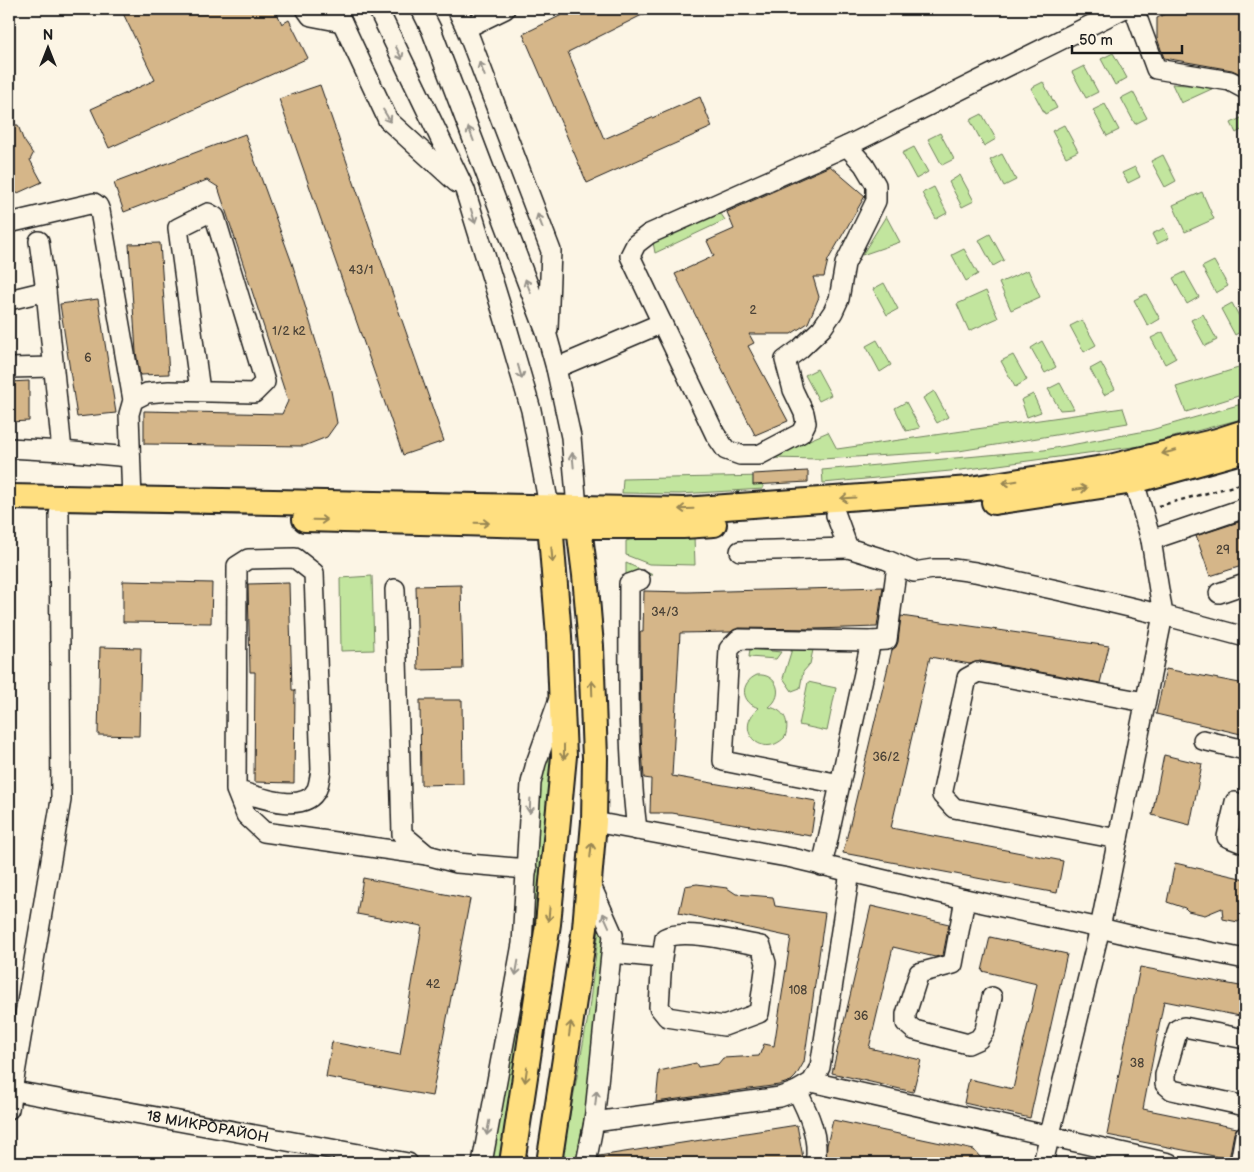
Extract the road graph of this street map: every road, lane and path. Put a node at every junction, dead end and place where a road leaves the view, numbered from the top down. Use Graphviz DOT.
graph roads {
  1 [pos="306,9"];
  2 [pos="378,9"];
  3 [pos="421,9"];
  4 [pos="457,9"];
  5 [pos="505,9"];
  6 [pos="1123,9"];
  7 [pos="1134,9"];
  8 [pos="339,15"];
  9 [pos="466,28"];
  10 [pos="1245,89"];
  11 [pos="847,146"];
  12 [pos="465,190"];
  13 [pos="9,223"];
  14 [pos="39,241"];
  15 [pos="46,291"];
  16 [pos="9,300"];
  17 [pos="662,323"];
  18 [pos="548,337"];
  19 [pos="53,367"];
  20 [pos="9,368"];
  21 [pos="556,368"];
  22 [pos="200,391"];
  23 [pos="133,400"];
  24 [pos="1245,432"];
  25 [pos="9,448"];
  26 [pos="1245,450"];
  27 [pos="62,451"];
  28 [pos="130,457"];
  29 [pos="1132,472"];
  30 [pos="1245,483"];
  31 [pos="9,497"];
  32 [pos="132,501"];
  33 [pos="1245,508"];
  34 [pos="1142,510"];
  35 [pos="9,513"];
  36 [pos="59,514"];
  37 [pos="549,515"];
  38 [pos="836,515"];
  39 [pos="578,517"];
  40 [pos="1151,540"];
  41 [pos="848,548"];
  42 [pos="740,551"];
  43 [pos="897,565"];
  44 [pos="640,580"];
  45 [pos="1245,584"];
  46 [pos="395,589"];
  47 [pos="1219,593"];
  48 [pos="1163,615"];
  49 [pos="1245,637"];
  50 [pos="871,641"];
  51 [pos="561,693"];
  52 [pos="1145,702"];
  53 [pos="1203,740"];
  54 [pos="1245,750"];
  55 [pos="840,784"];
  56 [pos="236,790"];
  57 [pos="1235,802"];
  58 [pos="594,822"];
  59 [pos="637,830"];
  60 [pos="1118,839"];
  61 [pos="1245,844"];
  62 [pos="427,854"];
  63 [pos="822,866"];
  64 [pos="527,869"];
  65 [pos="850,872"];
  66 [pos="588,878"];
  67 [pos="966,900"];
  68 [pos="1100,928"];
  69 [pos="612,953"];
  70 [pos="662,958"];
  71 [pos="1245,959"];
  72 [pos="992,997"];
  73 [pos="1245,1039"];
  74 [pos="804,1086"];
  75 [pos="10,1097"];
  76 [pos="1245,1106"];
  77 [pos="594,1122"];
  78 [pos="1245,1135"];
  79 [pos="1049,1136"];
  80 [pos="408,1163"];
  81 [pos="482,1163"];
  82 [pos="512,1163"];
  83 [pos="549,1163"];
  84 [pos="586,1163"];
  85 [pos="815,1163"];
  86 [pos="1043,1163"];
  87 [pos="1169,1163"];
  88 [pos="1240,1163"];
  1 -- 8 [label="street"];
  2 -- 12 [label="street, one-way"];
  18 -- 3 [label="street, one-way"];
  4 -- 9 [label="street"];
  5 -- 9 [label="street"];
  6 -- 11 [label="street"];
  7 -- 10 [label="street"];
  8 -- 12 [label="street, one-way"];
  18 -- 9 [label="street, one-way"];
  11 -- 17 [label="street"];
  11 -- 17 [label="street"];
  12 -- 37 [label="street, one-way"];
  13 -- 23 [label="street"];
  14 -- 15 [label="street"];
  15 -- 16 [label="street"];
  15 -- 19 [label="street"];
  17 -- 21 [label="street"];
  18 -- 21 [label="street"];
  19 -- 20 [label="street"];
  19 -- 27 [label="street"];
  39 -- 21 [label="street, one-way"];
  22 -- 22 [label="street"];
  22 -- 23 [label="street"];
  23 -- 28 [label="street"];
  24 -- 29 [label="main road, one-way"];
  25 -- 27 [label="street"];
  26 -- 29 [label="main road"];
  27 -- 28 [label="street"];
  28 -- 32 [label="street"];
  29 -- 34 [label="street"];
  38 -- 29 [label="main road, one-way"];
  29 -- 39 [label="main road, one-way"];
  30 -- 34 [label="path"];
  31 -- 32 [label="main road"];
  32 -- 37 [label="main road"];
  33 -- 40 [label="street"];
  34 -- 40 [label="street"];
  35 -- 36 [label="main road"];
  36 -- 37 [label="main road, one-way"];
  36 -- 75 [label="street"];
  37 -- 39 [label="main road"];
  37 -- 51 [label="main road, one-way"];
  38 -- 39 [label="main road"];
  38 -- 41 [label="street"];
  58 -- 39 [label="main road, one-way"];
  40 -- 48 [label="street"];
  41 -- 42 [label="street"];
  41 -- 43 [label="street"];
  43 -- 48 [label="street"];
  43 -- 50 [label="street"];
  44 -- 59 [label="street"];
  45 -- 47 [label="street"];
  46 -- 62 [label="street"];
  48 -- 49 [label="street"];
  48 -- 52 [label="street"];
  50 -- 55 [label="street"];
  50 -- 55 [label="street"];
  51 -- 64 [label="street, one-way"];
  51 -- 82 [label="main road, one-way"];
  52 -- 60 [label="street"];
  52 -- 60 [label="street"];
  53 -- 54 [label="street"];
  55 -- 63 [label="street"];
  56 -- 56 [label="street"];
  56 -- 62 [label="street"];
  57 -- 61 [label="street"];
  58 -- 59 [label="street"];
  66 -- 58 [label="main road, one-way"];
  59 -- 63 [label="street"];
  60 -- 68 [label="street"];
  62 -- 64 [label="street"];
  63 -- 65 [label="street"];
  64 -- 81 [label="street, one-way"];
  65 -- 67 [label="street"];
  65 -- 74 [label="street"];
  69 -- 66 [label="street, one-way"];
  83 -- 66 [label="main road, one-way"];
  67 -- 68 [label="street"];
  67 -- 72 [label="street"];
  68 -- 71 [label="street"];
  68 -- 79 [label="street"];
  69 -- 70 [label="street"];
  77 -- 69 [label="street, one-way"];
  70 -- 70 [label="street"];
  73 -- 76 [label="street"];
  74 -- 77 [label="street"];
  74 -- 79 [label="street"];
  74 -- 85 [label="street"];
  75 -- 80 [label="street, 18 МИКРОРАЙОН"];
  77 -- 84 [label="street"];
  78 -- 88 [label="street"];
  79 -- 86 [label="street"];
  79 -- 87 [label="street"];
}
